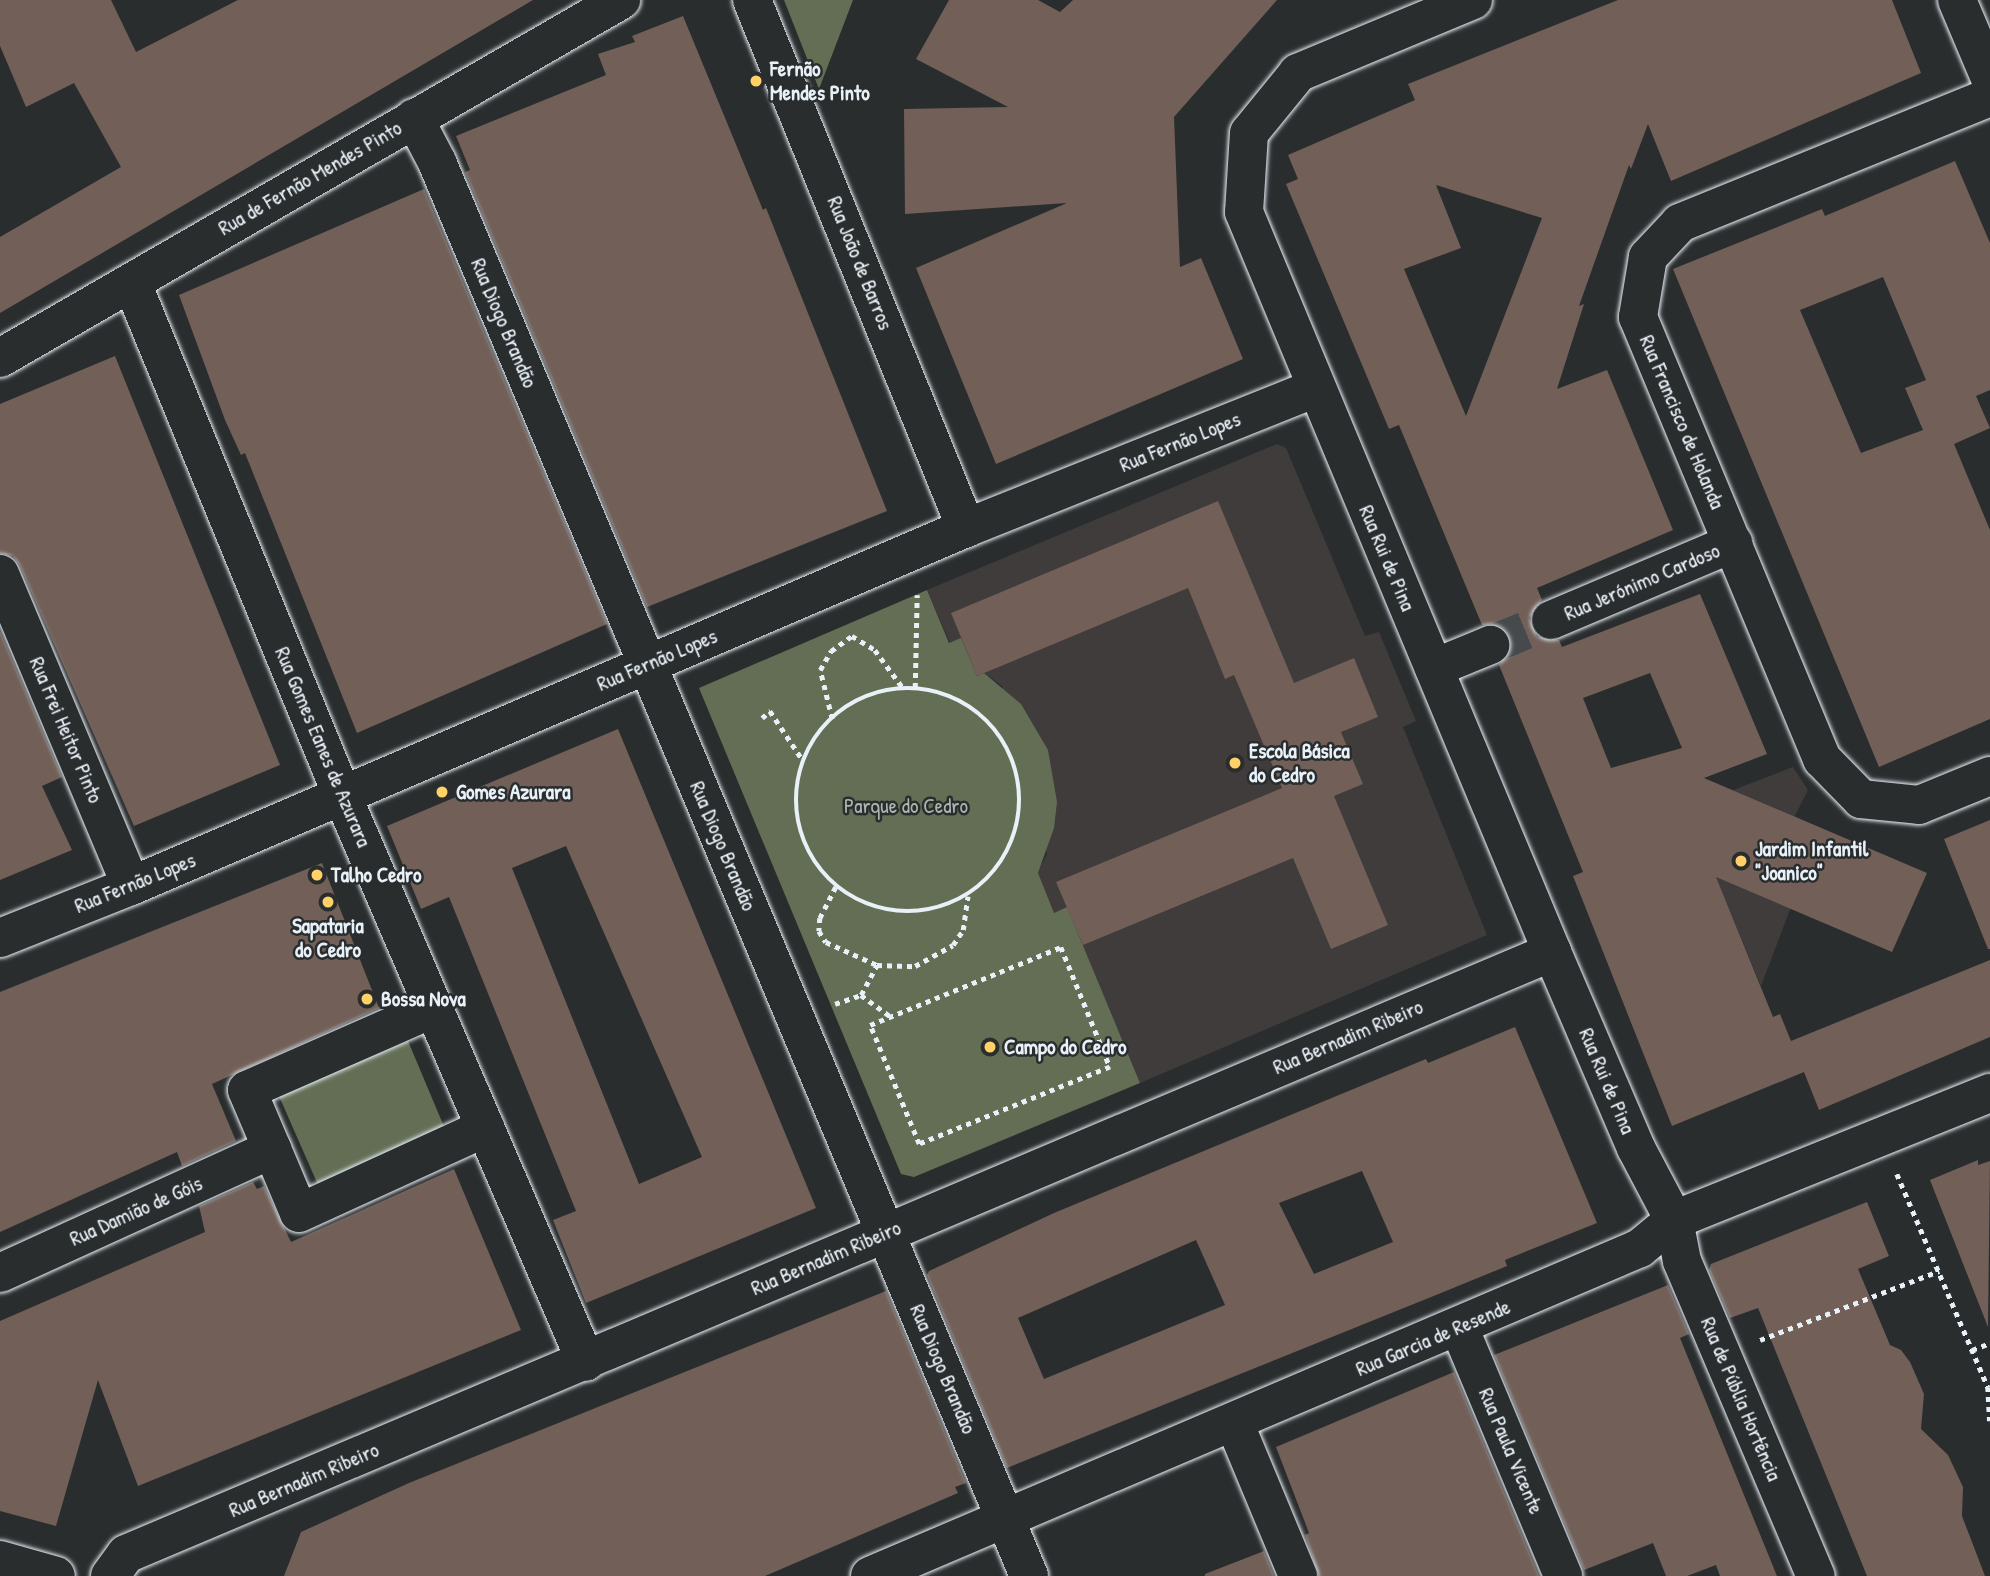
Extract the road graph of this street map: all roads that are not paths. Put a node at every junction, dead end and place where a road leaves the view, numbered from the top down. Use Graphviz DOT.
graph roads {
  1 [pos="621,0"];
  2 [pos="752,0"];
  3 [pos="1473,0"];
  4 [pos="1957,0"];
  5 [pos="1990,78"];
  6 [pos="1990,97"];
  7 [pos="414,118"];
  8 [pos="132,284"];
  9 [pos="0,358"];
  10 [pos="1315,387"];
  11 [pos="966,528"];
  12 [pos="1733,543"];
  13 [pos="0,574"];
  14 [pos="1551,620"];
  15 [pos="1490,645"];
  16 [pos="647,665"];
  17 [pos="1434,668"];
  18 [pos="1990,776"];
  19 [pos="342,795"];
  20 [pos="131,886"];
  21 [pos="0,937"];
  22 [pos="1552,952"];
  23 [pos="434,1008"];
  24 [pos="1990,1093"];
  25 [pos="485,1128"];
  26 [pos="272,1149"];
  27 [pos="1674,1220"];
  28 [pos="886,1233"];
  29 [pos="0,1273"];
  30 [pos="1460,1327"];
  31 [pos="586,1362"];
  32 [pos="1234,1422"];
  33 [pos="1006,1519"];
  34 [pos="0,1560"];
  35 [pos="56,1576"];
  36 [pos="110,1576"];
  37 [pos="870,1576"];
  38 [pos="1029,1576"];
  39 [pos="1298,1576"];
  40 [pos="1563,1576"];
  41 [pos="1816,1576"];
  1 -- 7 [label="street, Rua de Fernão Mendes Pinto"];
  2 -- 11 [label="street, Rua João de Barros"];
  3 -- 10 [label="street, Rua Rui de Pina"];
  4 -- 5 [label="street"];
  6 -- 12 [label="street, Rua Francisco de Holanda"];
  7 -- 8 [label="street, Rua de Fernão Mendes Pinto"];
  7 -- 16 [label="street, Rua Diogo Brandão"];
  8 -- 9 [label="street, Rua de Fernão Mendes Pinto"];
  8 -- 19 [label="street, Rua Gomes Eanes de Azurara"];
  10 -- 11 [label="street, Rua Fernão Lopes"];
  10 -- 17 [label="street, Rua Rui de Pina"];
  11 -- 16 [label="street, Rua Fernão Lopes"];
  12 -- 14 [label="street, Rua Jerónimo Cardoso"];
  12 -- 18 [label="street, Rua Francisco de Holanda"];
  13 -- 20 [label="street, Rua Frei Heitor Pinto"];
  15 -- 17 [label="street"];
  16 -- 19 [label="street, Rua Fernão Lopes"];
  16 -- 28 [label="street, Rua Diogo Brandão"];
  17 -- 22 [label="street, Rua Rui de Pina"];
  19 -- 20 [label="street, Rua Fernão Lopes"];
  19 -- 23 [label="street, Rua Gomes Eanes de Azurara"];
  20 -- 21 [label="street, Rua Fernão Lopes"];
  22 -- 27 [label="street, Rua Rui de Pina"];
  22 -- 28 [label="street, Rua Bernadim Ribeiro"];
  23 -- 25 [label="street, Rua Gomes Eanes de Azurara"];
  23 -- 26 [label="street"];
  24 -- 27 [label="street, Rua Garcia de Resende"];
  25 -- 26 [label="street"];
  25 -- 31 [label="street, Rua Gomes Eanes de Azurara"];
  26 -- 29 [label="street, Rua Damião de Góis"];
  27 -- 30 [label="street, Rua Garcia de Resende"];
  27 -- 41 [label="street, Rua de Públia Hortência"];
  28 -- 31 [label="street, Rua Bernadim Ribeiro"];
  28 -- 33 [label="street, Rua Diogo Brandão"];
  30 -- 32 [label="street, Rua Garcia de Resende"];
  30 -- 40 [label="street, Rua Paula Vicente"];
  31 -- 36 [label="street, Rua Bernadim Ribeiro"];
  32 -- 33 [label="street, Rua Garcia de Resende"];
  32 -- 39 [label="street"];
  33 -- 37 [label="street, Rua Garcia de Resende"];
  33 -- 38 [label="street, Rua Diogo Brandão"];
  34 -- 35 [label="street"];
}
